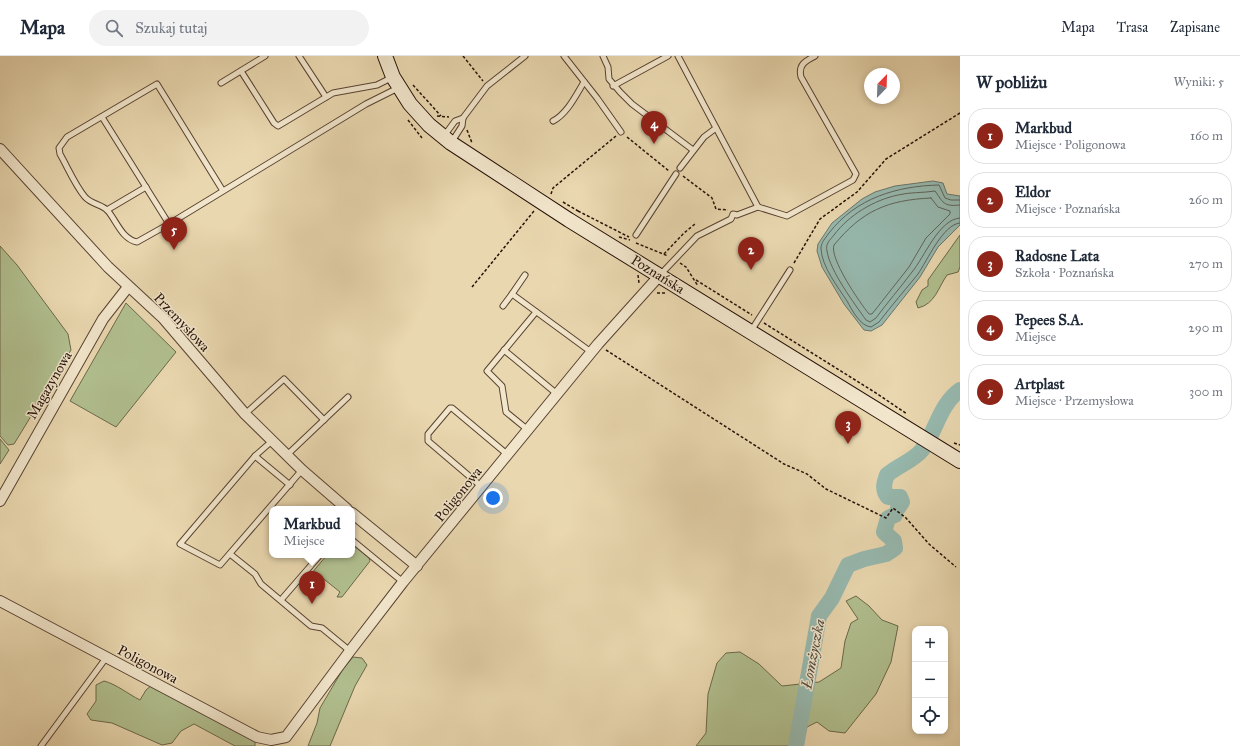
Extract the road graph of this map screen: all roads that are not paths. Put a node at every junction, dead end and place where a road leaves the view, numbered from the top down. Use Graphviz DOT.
graph roads {
  1 [pos="265,56"];
  2 [pos="299,56"];
  3 [pos="384,56"];
  4 [pos="524,56"];
  5 [pos="564,56"];
  6 [pos="602,56"];
  7 [pos="668,56"];
  8 [pos="678,56"];
  9 [pos="815,56"];
  10 [pos="241,71"];
  11 [pos="401,82"];
  12 [pos="584,82"];
  13 [pos="221,83"];
  14 [pos="613,86"];
  15 [pos="326,97"];
  16 [pos="102,117"];
  17 [pos="463,118"];
  18 [pos="553,121"];
  19 [pos="716,128"];
  20 [pos="621,132"];
  21 [pos="447,140"];
  22 [pos="0,149"];
  23 [pos="693,150"];
  24 [pos="680,168"];
  25 [pos="676,174"];
  26 [pos="146,187"];
  27 [pos="223,191"];
  28 [pos="758,207"];
  29 [pos="107,210"];
  30 [pos="169,224"];
  31 [pos="636,235"];
  32 [pos="790,270"];
  33 [pos="525,275"];
  34 [pos="660,275"];
  35 [pos="128,287"];
  36 [pos="512,294"];
  37 [pos="503,306"];
  38 [pos="536,312"];
  39 [pos="751,332"];
  40 [pos="595,348"];
  41 [pos="504,350"];
  42 [pos="557,394"];
  43 [pos="348,397"];
  44 [pos="245,414"];
  45 [pos="324,420"];
  46 [pos="528,430"];
  47 [pos="272,441"];
  48 [pos="287,455"];
  49 [pos="508,455"];
  50 [pos="255,456"];
  51 [pos="960,461"];
  52 [pos="302,470"];
  53 [pos="290,485"];
  54 [pos="482,487"];
  55 [pos="0,501"];
  56 [pos="272,506"];
  57 [pos="344,506"];
  58 [pos="269,509"];
  59 [pos="355,515"];
  60 [pos="355,542"];
  61 [pos="230,554"];
  62 [pos="317,558"];
  63 [pos="417,566"];
  64 [pos="403,582"];
  65 [pos="281,600"];
  66 [pos="0,601"];
  67 [pos="350,651"];
  68 [pos="106,658"];
  69 [pos="284,742"];
  70 [pos="41,746"];
  1 -- 10 [label="lane"];
  2 -- 15 [label="lane"];
  3 -- 11 [label="main road, Poznańska"];
  4 -- 17 [label="lane"];
  5 -- 12 [label="lane"];
  6 -- 14 [label="lane"];
  7 -- 14 [label="lane"];
  8 -- 19 [label="lane"];
  9 -- 28 [label="lane"];
  10 -- 13 [label="lane"];
  10 -- 15 [label="lane"];
  11 -- 15 [label="lane"];
  11 -- 21 [label="main road, Poznańska"];
  11 -- 27 [label="lane"];
  12 -- 18 [label="lane"];
  12 -- 20 [label="lane"];
  14 -- 23 [label="lane"];
  16 -- 26 [label="lane"];
  16 -- 27 [label="lane"];
  16 -- 29 [label="lane"];
  17 -- 21 [label="lane"];
  17 -- 21 [label="lane"];
  19 -- 23 [label="lane"];
  19 -- 28 [label="lane"];
  21 -- 34 [label="main road, Poznańska"];
  22 -- 35 [label="street, Przemysłowa"];
  23 -- 24 [label="lane"];
  25 -- 31 [label="lane"];
  26 -- 29 [label="lane"];
  26 -- 30 [label="lane"];
  27 -- 30 [label="lane"];
  28 -- 34 [label="lane"];
  29 -- 30 [label="lane"];
  32 -- 39 [label="lane"];
  33 -- 36 [label="lane"];
  34 -- 39 [label="main road, Poznańska"];
  34 -- 40 [label="street, Poligonowa"];
  35 -- 44 [label="street, Przemysłowa"];
  35 -- 55 [label="street, Magazynowa"];
  36 -- 37 [label="lane"];
  36 -- 38 [label="lane"];
  38 -- 40 [label="lane"];
  38 -- 41 [label="lane"];
  39 -- 51 [label="main road, Poznańska"];
  40 -- 42 [label="street, Poligonowa"];
  41 -- 42 [label="lane"];
  41 -- 46 [label="lane"];
  42 -- 46 [label="street, Poligonowa"];
  43 -- 45 [label="lane"];
  44 -- 45 [label="lane"];
  44 -- 47 [label="street, Przemysłowa"];
  45 -- 48 [label="lane"];
  46 -- 49 [label="street, Poligonowa"];
  47 -- 48 [label="street, Przemysłowa"];
  47 -- 50 [label="lane"];
  48 -- 52 [label="street, Przemysłowa"];
  49 -- 54 [label="street, Poligonowa"];
  49 -- 54 [label="lane"];
  50 -- 53 [label="lane"];
  50 -- 61 [label="lane"];
  52 -- 53 [label="lane"];
  52 -- 57 [label="street, Przemysłowa"];
  53 -- 56 [label="lane"];
  54 -- 63 [label="street, Poligonowa"];
  58 -- 61 [label="lane"];
  59 -- 63 [label="street"];
  60 -- 64 [label="lane"];
  61 -- 65 [label="lane"];
  62 -- 65 [label="lane"];
  63 -- 64 [label="street, Poligonowa"];
  64 -- 67 [label="street, Poligonowa"];
  65 -- 67 [label="lane"];
  66 -- 68 [label="street, Poligonowa"];
  67 -- 69 [label="street, Poligonowa"];
  68 -- 69 [label="street, Poligonowa"];
  68 -- 70 [label="lane"];
}
